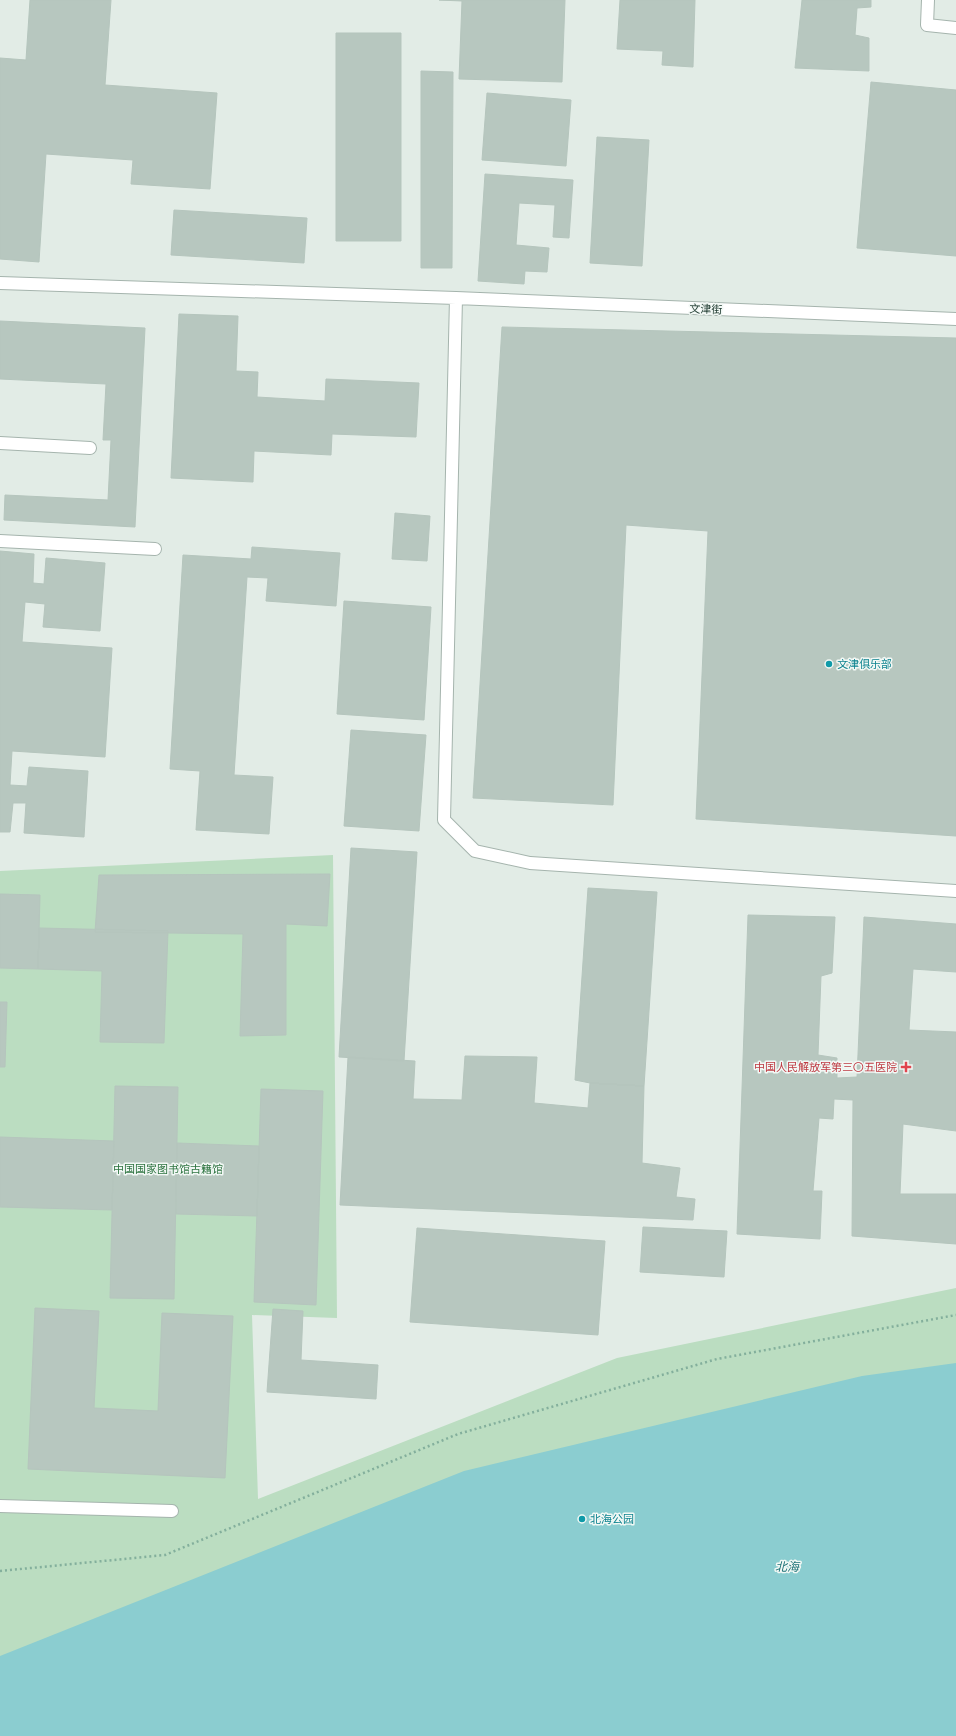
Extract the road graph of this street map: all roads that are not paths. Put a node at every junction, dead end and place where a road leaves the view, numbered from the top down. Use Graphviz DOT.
graph roads {
  1 [pos="928,0"];
  2 [pos="956,28"];
  3 [pos="0,283"];
  4 [pos="456,298"];
  5 [pos="956,319"];
  6 [pos="0,443"];
  7 [pos="90,448"];
  8 [pos="0,541"];
  9 [pos="155,549"];
  10 [pos="956,891"];
  11 [pos="0,1506"];
  12 [pos="172,1511"];
  1 -- 2 [label="street"];
  3 -- 4 [label="street, 文津街"];
  4 -- 5 [label="street, 文津街"];
  4 -- 10 [label="street"];
  6 -- 7 [label="street"];
  8 -- 9 [label="street"];
  11 -- 12 [label="street"];
}
